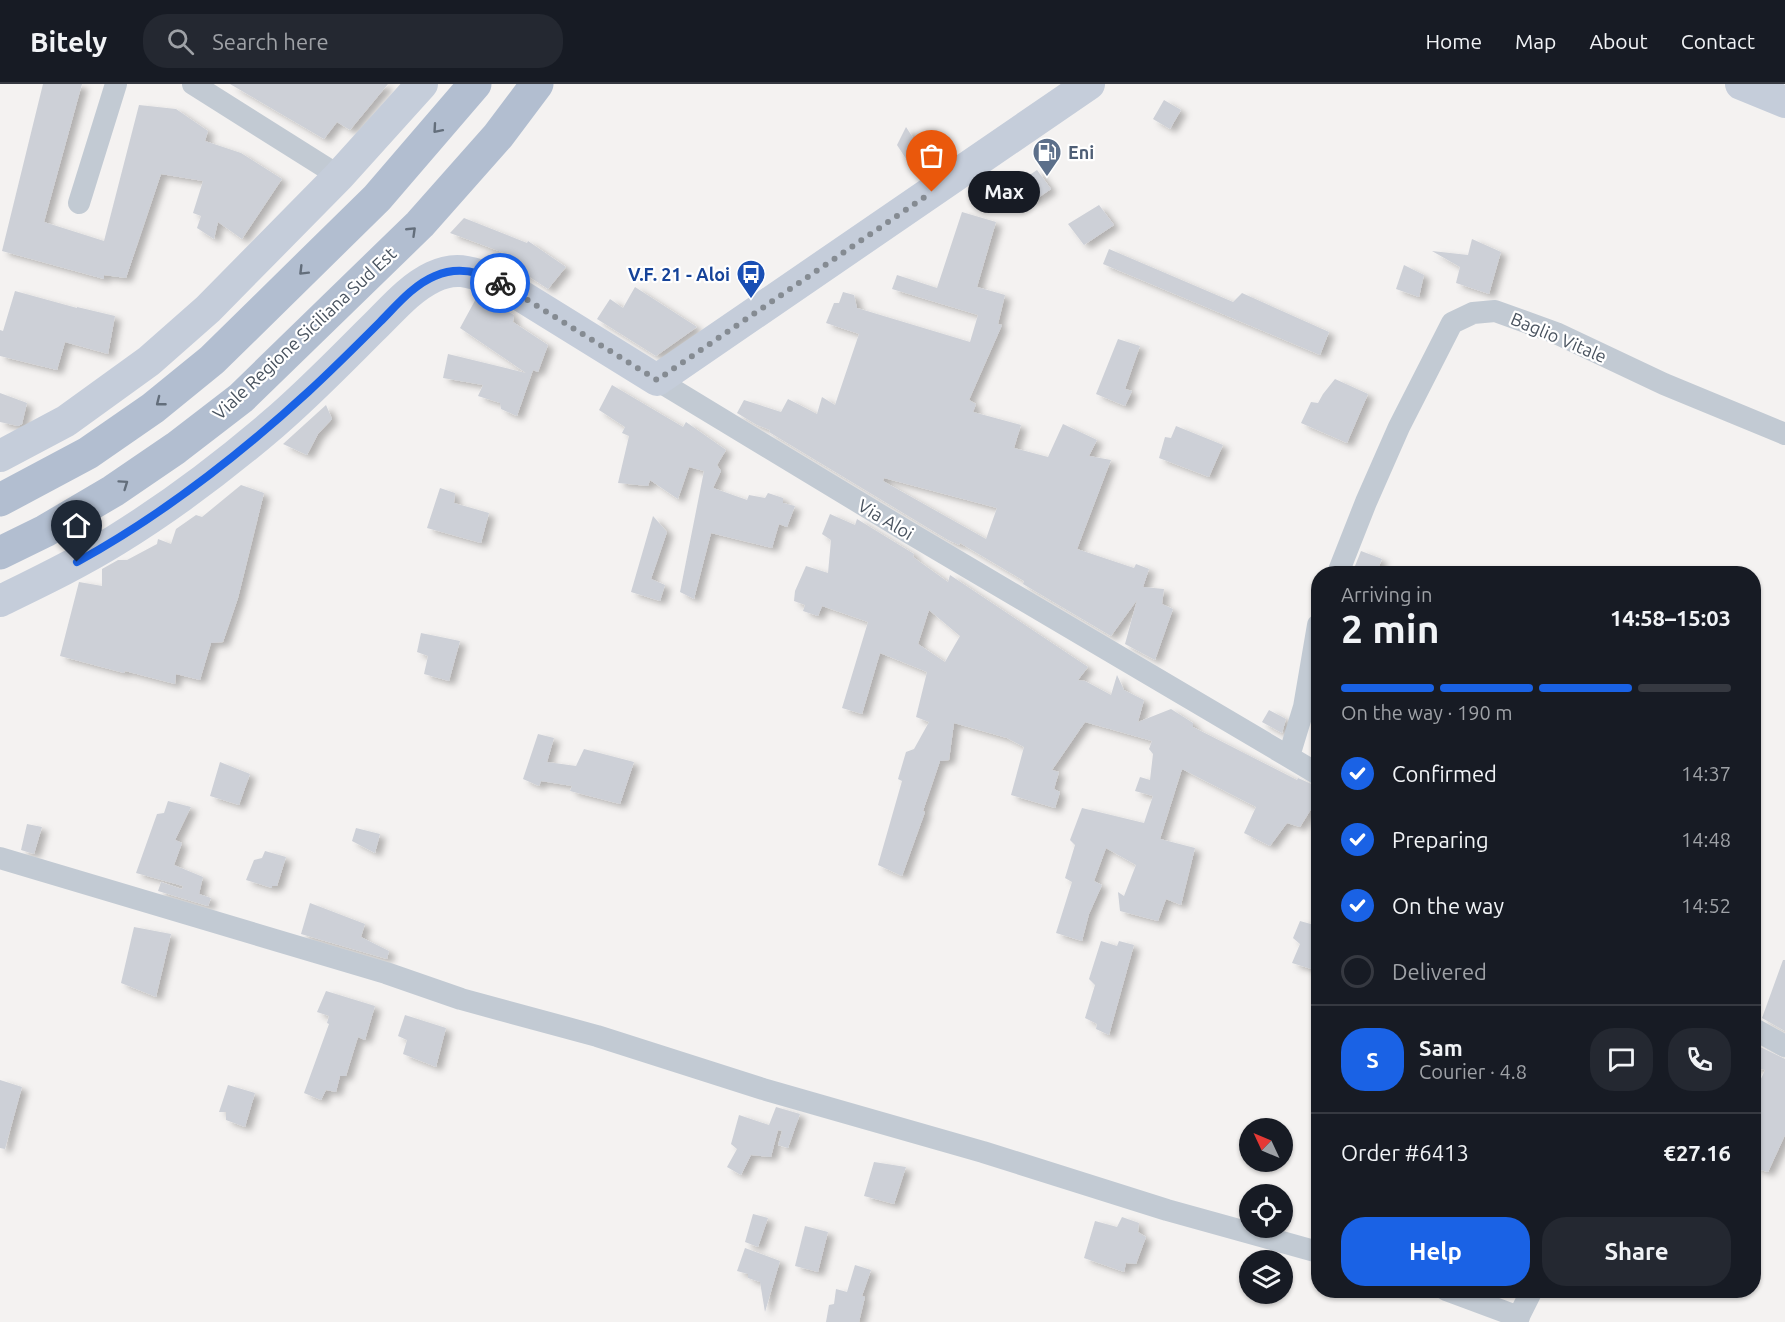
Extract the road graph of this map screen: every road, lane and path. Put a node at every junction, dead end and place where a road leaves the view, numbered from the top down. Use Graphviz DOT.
graph roads {
  1 [pos="116,84"];
  2 [pos="193,84"];
  3 [pos="422,84"];
  4 [pos="475,84"];
  5 [pos="537,84"];
  6 [pos="1089,84"];
  7 [pos="1741,84"];
  8 [pos="1783,96"];
  9 [pos="339,176"];
  10 [pos="79,204"];
  11 [pos="657,380"];
  12 [pos="1785,434"];
  13 [pos="0,456"];
  14 [pos="0,500"];
  15 [pos="0,554"];
  16 [pos="1341,566"];
  17 [pos="0,601"];
  18 [pos="1311,666"];
  19 [pos="1289,756"];
  20 [pos="1311,770"];
  21 [pos="0,858"];
  22 [pos="1761,1033"];
  23 [pos="1785,1047"];
  24 [pos="1311,1250"];
  25 [pos="1465,1298"];
  26 [pos="1528,1298"];
  27 [pos="1517,1320"];
  1 -- 10 [label="street"];
  2 -- 9 [label="street"];
  3 -- 9 [label="street"];
  4 -- 14 [label="main road, one-way"];
  15 -- 5 [label="main road, Viale Regione Siciliana Sud Est, one-way"];
  6 -- 11 [label="street"];
  7 -- 8 [label="street"];
  9 -- 13 [label="street"];
  11 -- 17 [label="street, Via Aloi"];
  11 -- 19 [label="street, Via Aloi"];
  12 -- 16 [label="street, Baglio Vitale"];
  18 -- 19 [label="street"];
  19 -- 20 [label="street, Via Aloi"];
  21 -- 24 [label="street"];
  22 -- 23 [label="street"];
  25 -- 27 [label="street"];
  26 -- 27 [label="street"];
}
